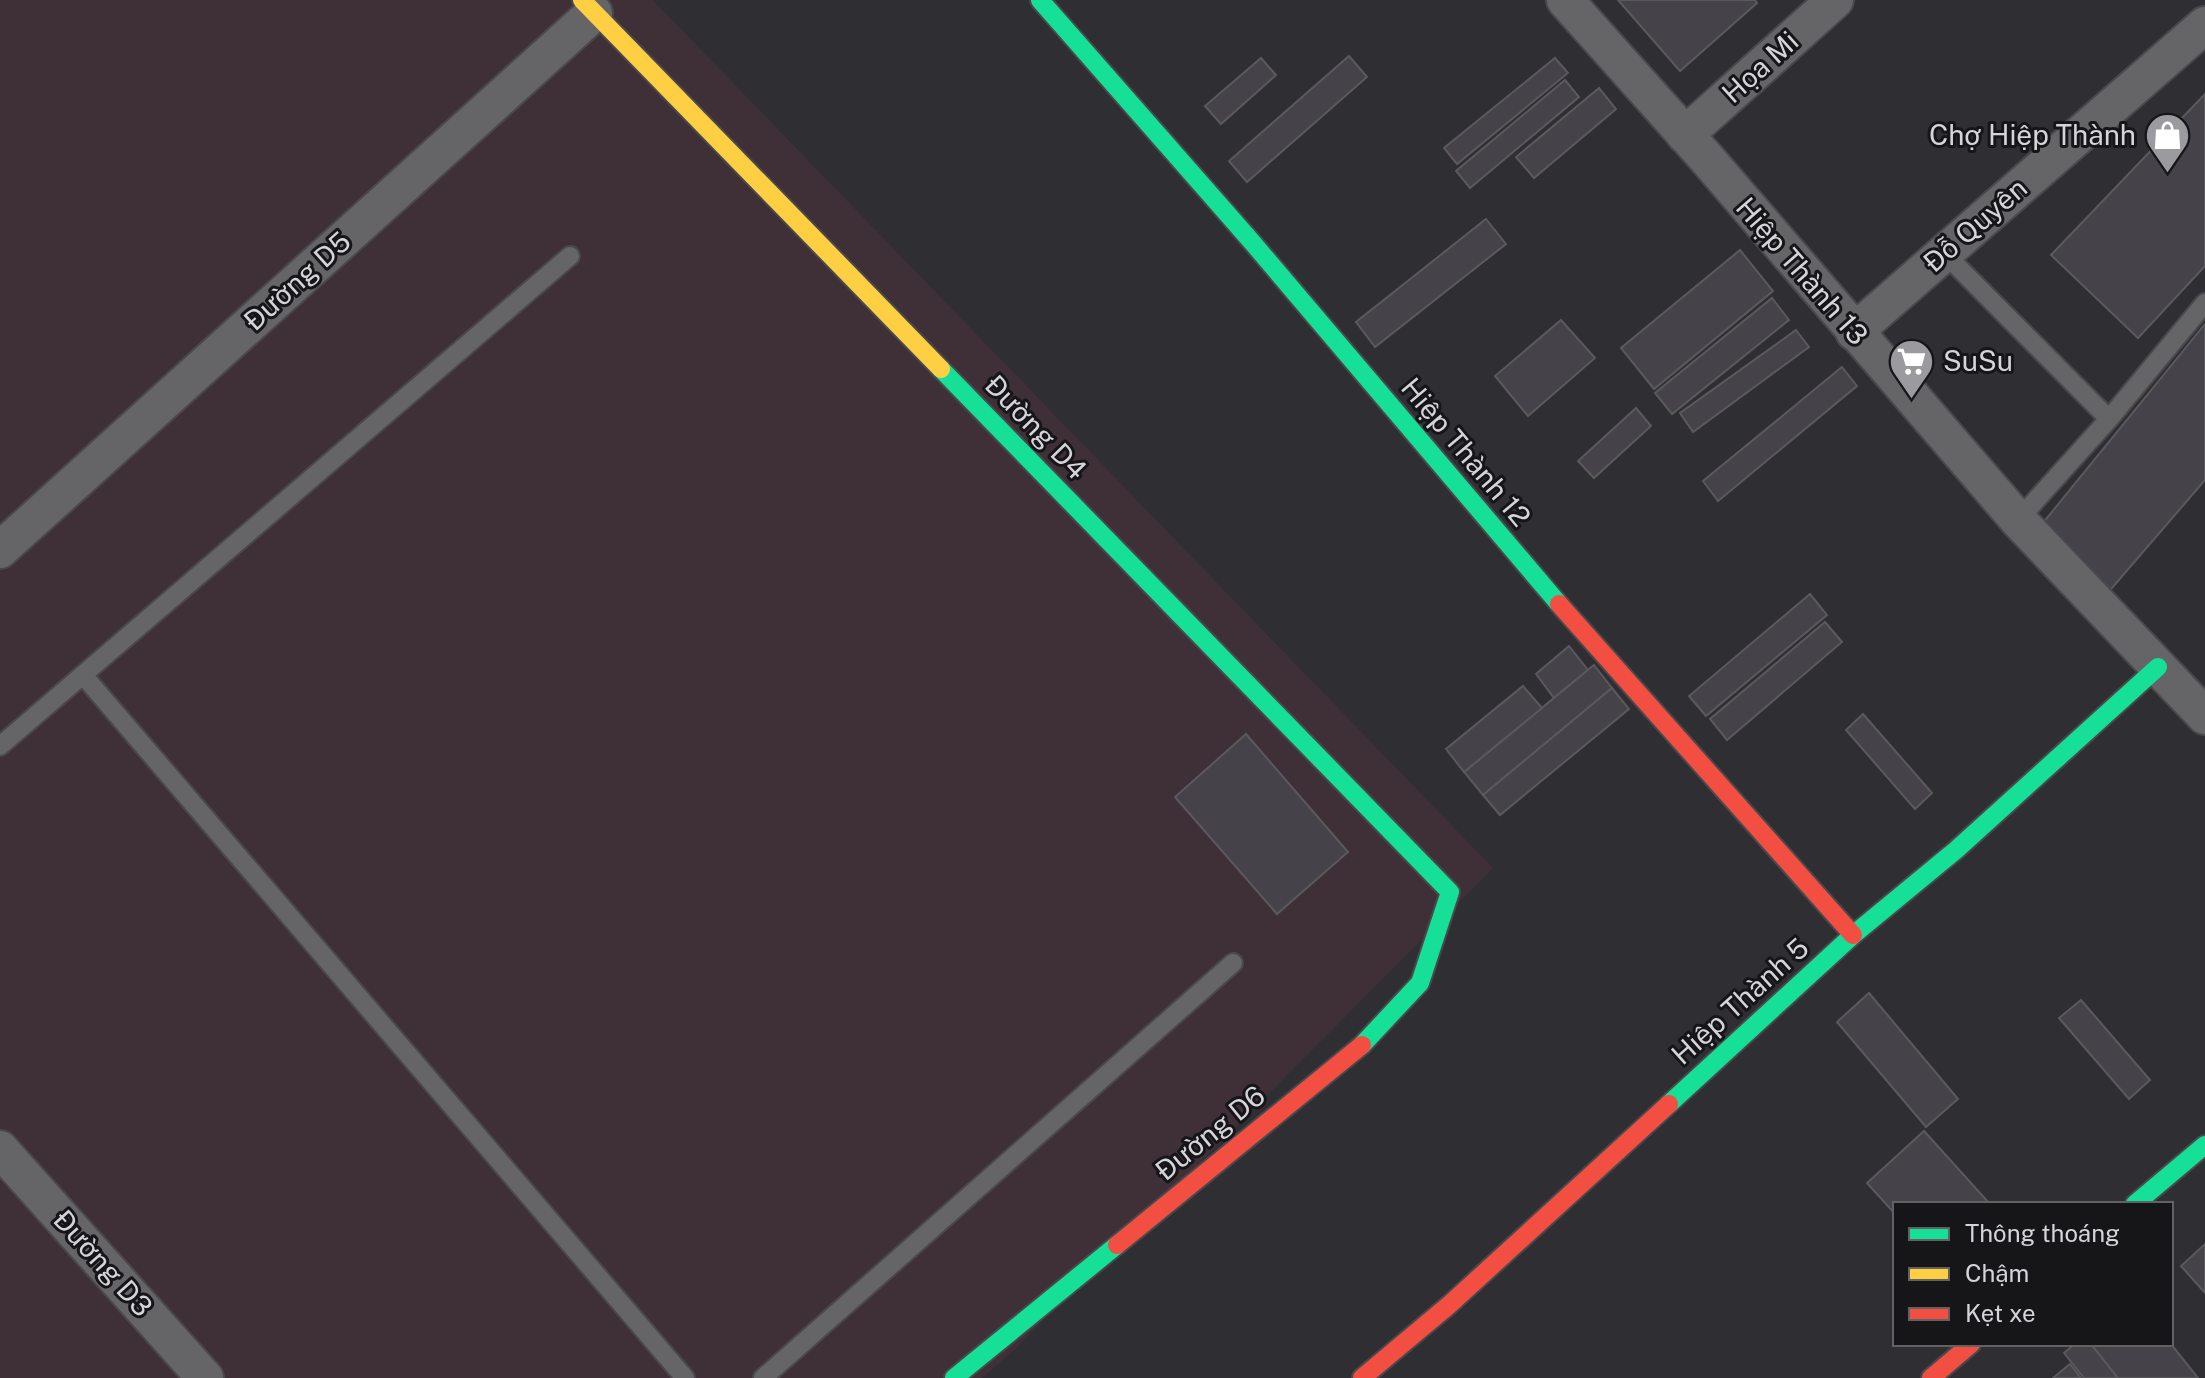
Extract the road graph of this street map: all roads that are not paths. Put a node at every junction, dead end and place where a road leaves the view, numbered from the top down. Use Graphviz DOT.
graph roads {
  1 [pos="1040,0"];
  2 [pos="1565,0"];
  3 [pos="1835,0"];
  4 [pos="588,6"];
  5 [pos="2205,25"];
  6 [pos="1685,135"];
  7 [pos="1943,252"];
  8 [pos="570,256"];
  9 [pos="2205,303"];
  10 [pos="1854,332"];
  11 [pos="2109,419"];
  12 [pos="2018,520"];
  13 [pos="0,550"];
  14 [pos="2158,667"];
  15 [pos="83,675"];
  16 [pos="2205,716"];
  17 [pos="0,746"];
  18 [pos="1450,892"];
  19 [pos="1853,935"];
  20 [pos="1233,963"];
  21 [pos="2205,1145"];
  22 [pos="0,1149"];
  23 [pos="2137,1202"];
  24 [pos="1969,1346"];
  25 [pos="205,1378"];
  26 [pos="685,1378"];
  27 [pos="763,1378"];
  28 [pos="954,1378"];
  29 [pos="1362,1378"];
  30 [pos="1931,1378"];
  1 -- 19 [label="street, Hiệp Thành 12"];
  2 -- 6 [label="street, Hiệp Thành 13"];
  3 -- 6 [label="street, Họa Mi"];
  4 -- 13 [label="street, Đường D5"];
  4 -- 18 [label="street, Đường D4"];
  5 -- 7 [label="street, Đỗ Quyên"];
  6 -- 10 [label="street, Hiệp Thành 13"];
  7 -- 10 [label="street, Đỗ Quyên"];
  7 -- 11 [label="lane"];
  8 -- 15 [label="lane"];
  9 -- 11 [label="lane"];
  10 -- 12 [label="street, Hiệp Thành 13"];
  11 -- 12 [label="lane"];
  12 -- 14 [label="street, Hiệp Thành 13"];
  14 -- 16 [label="street, Hiệp Thành 13"];
  14 -- 19 [label="street, Hiệp Thành 5"];
  15 -- 17 [label="lane"];
  15 -- 26 [label="lane"];
  18 -- 28 [label="street, Đường D6"];
  19 -- 29 [label="street, Hiệp Thành 5"];
  20 -- 27 [label="lane"];
  21 -- 23 [label="street"];
  22 -- 25 [label="street, Đường D3"];
  24 -- 30 [label="street"];
}
